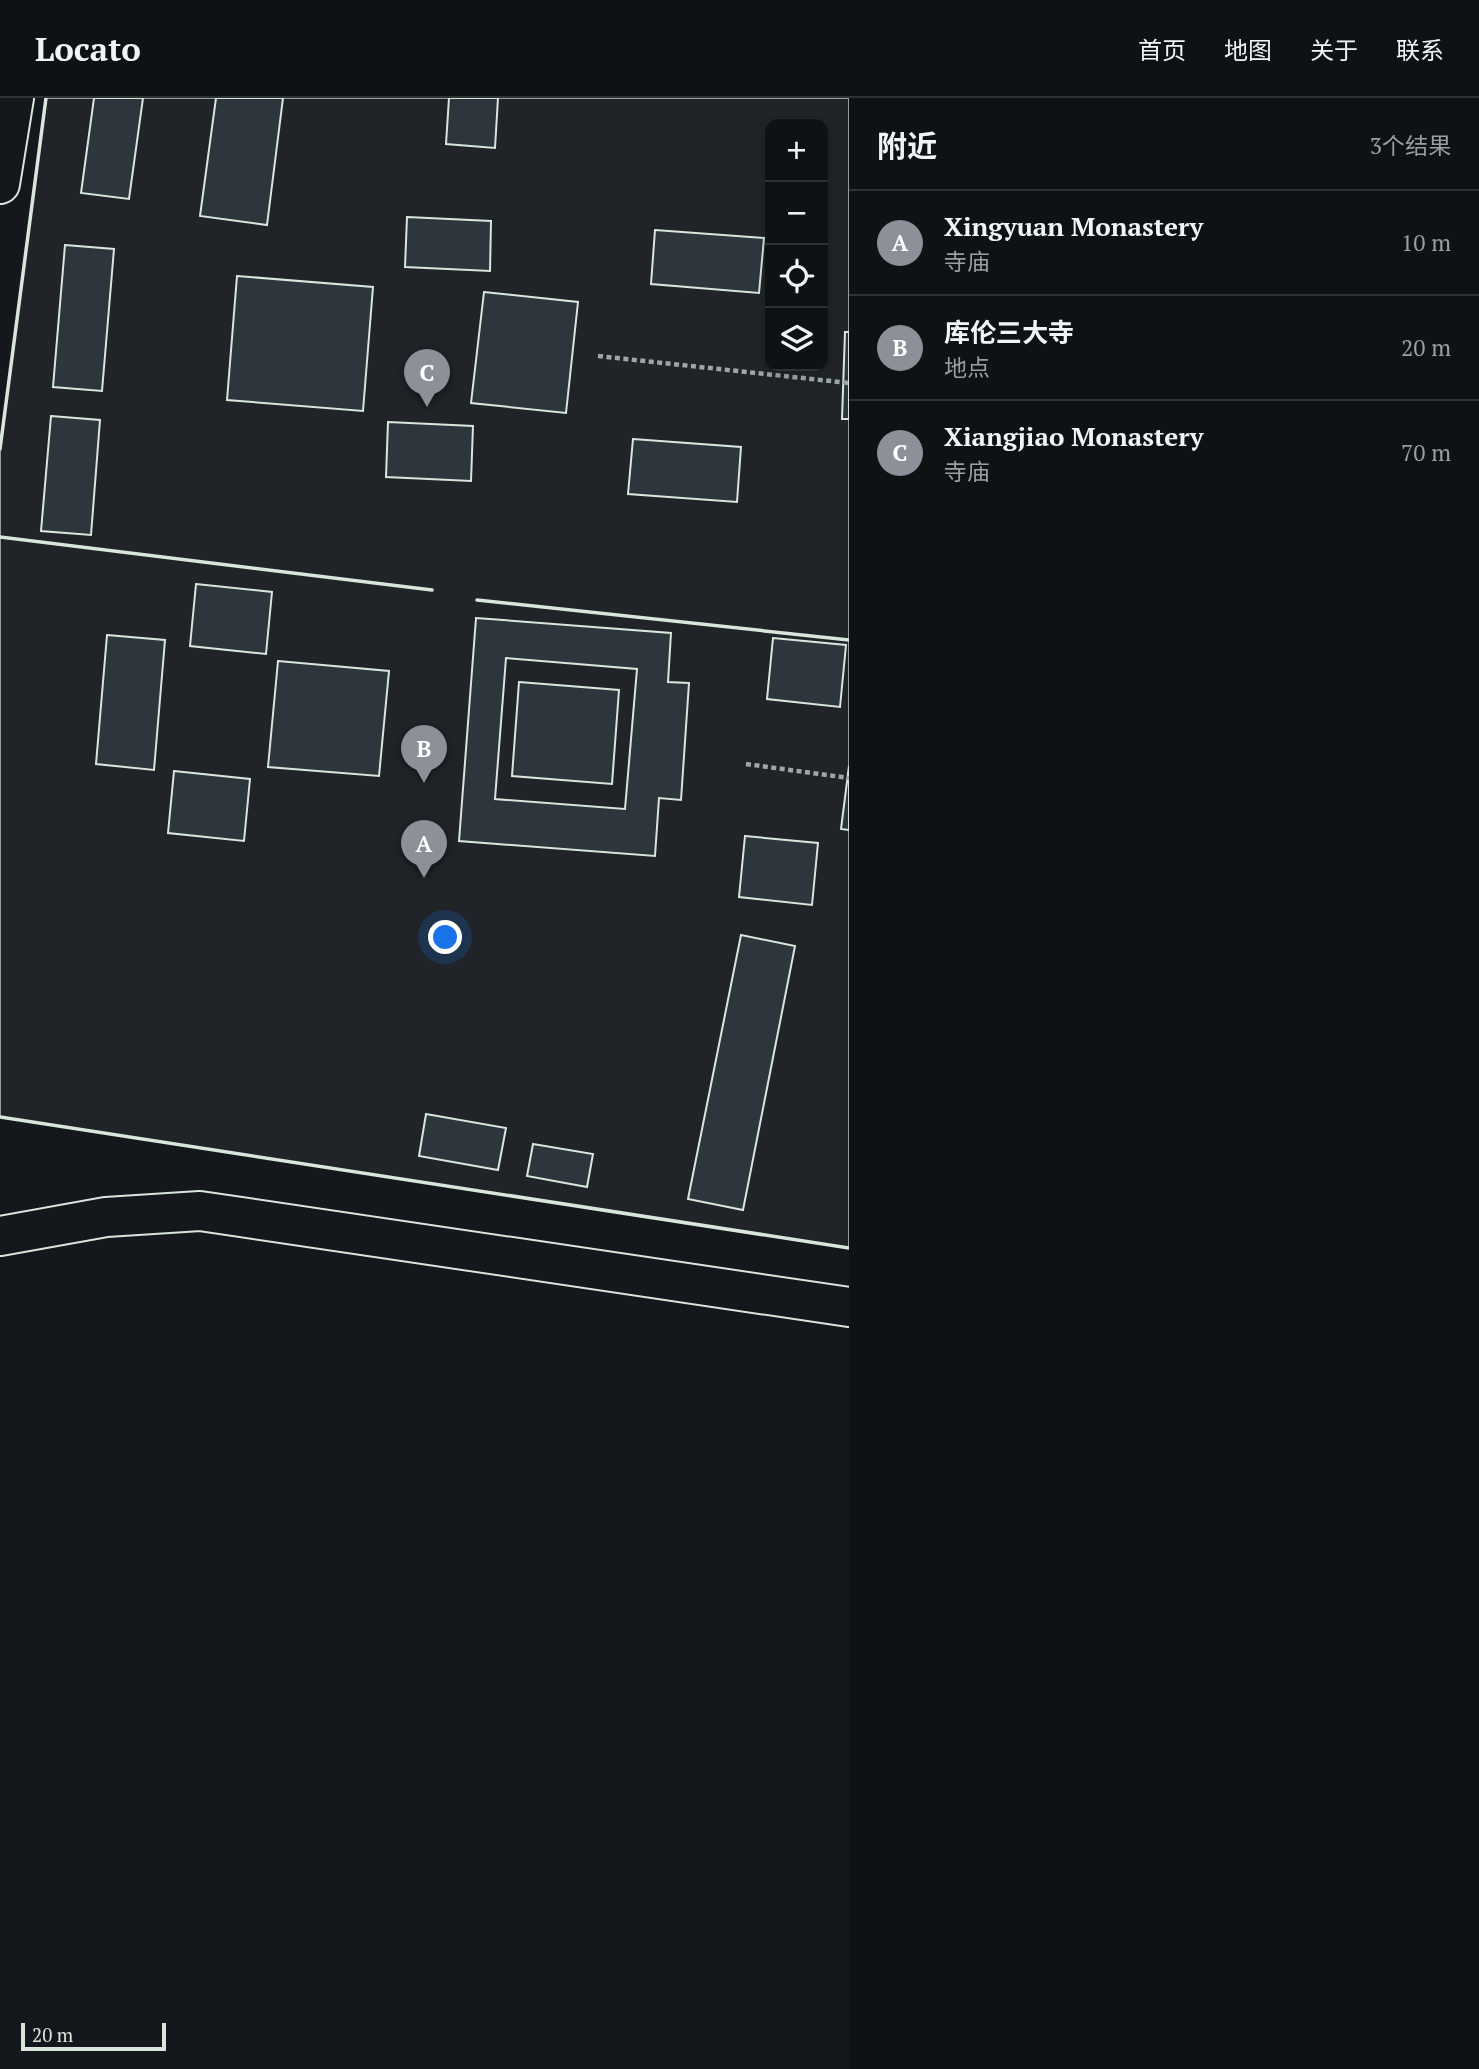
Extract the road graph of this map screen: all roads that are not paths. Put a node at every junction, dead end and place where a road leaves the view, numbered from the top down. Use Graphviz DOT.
graph roads {
  1 [pos="13,98"];
  2 [pos="0,184"];
  3 [pos="0,1237"];
  4 [pos="849,1307"];
  1 -- 2 [label="street"];
  3 -- 4 [label="street"];
}
